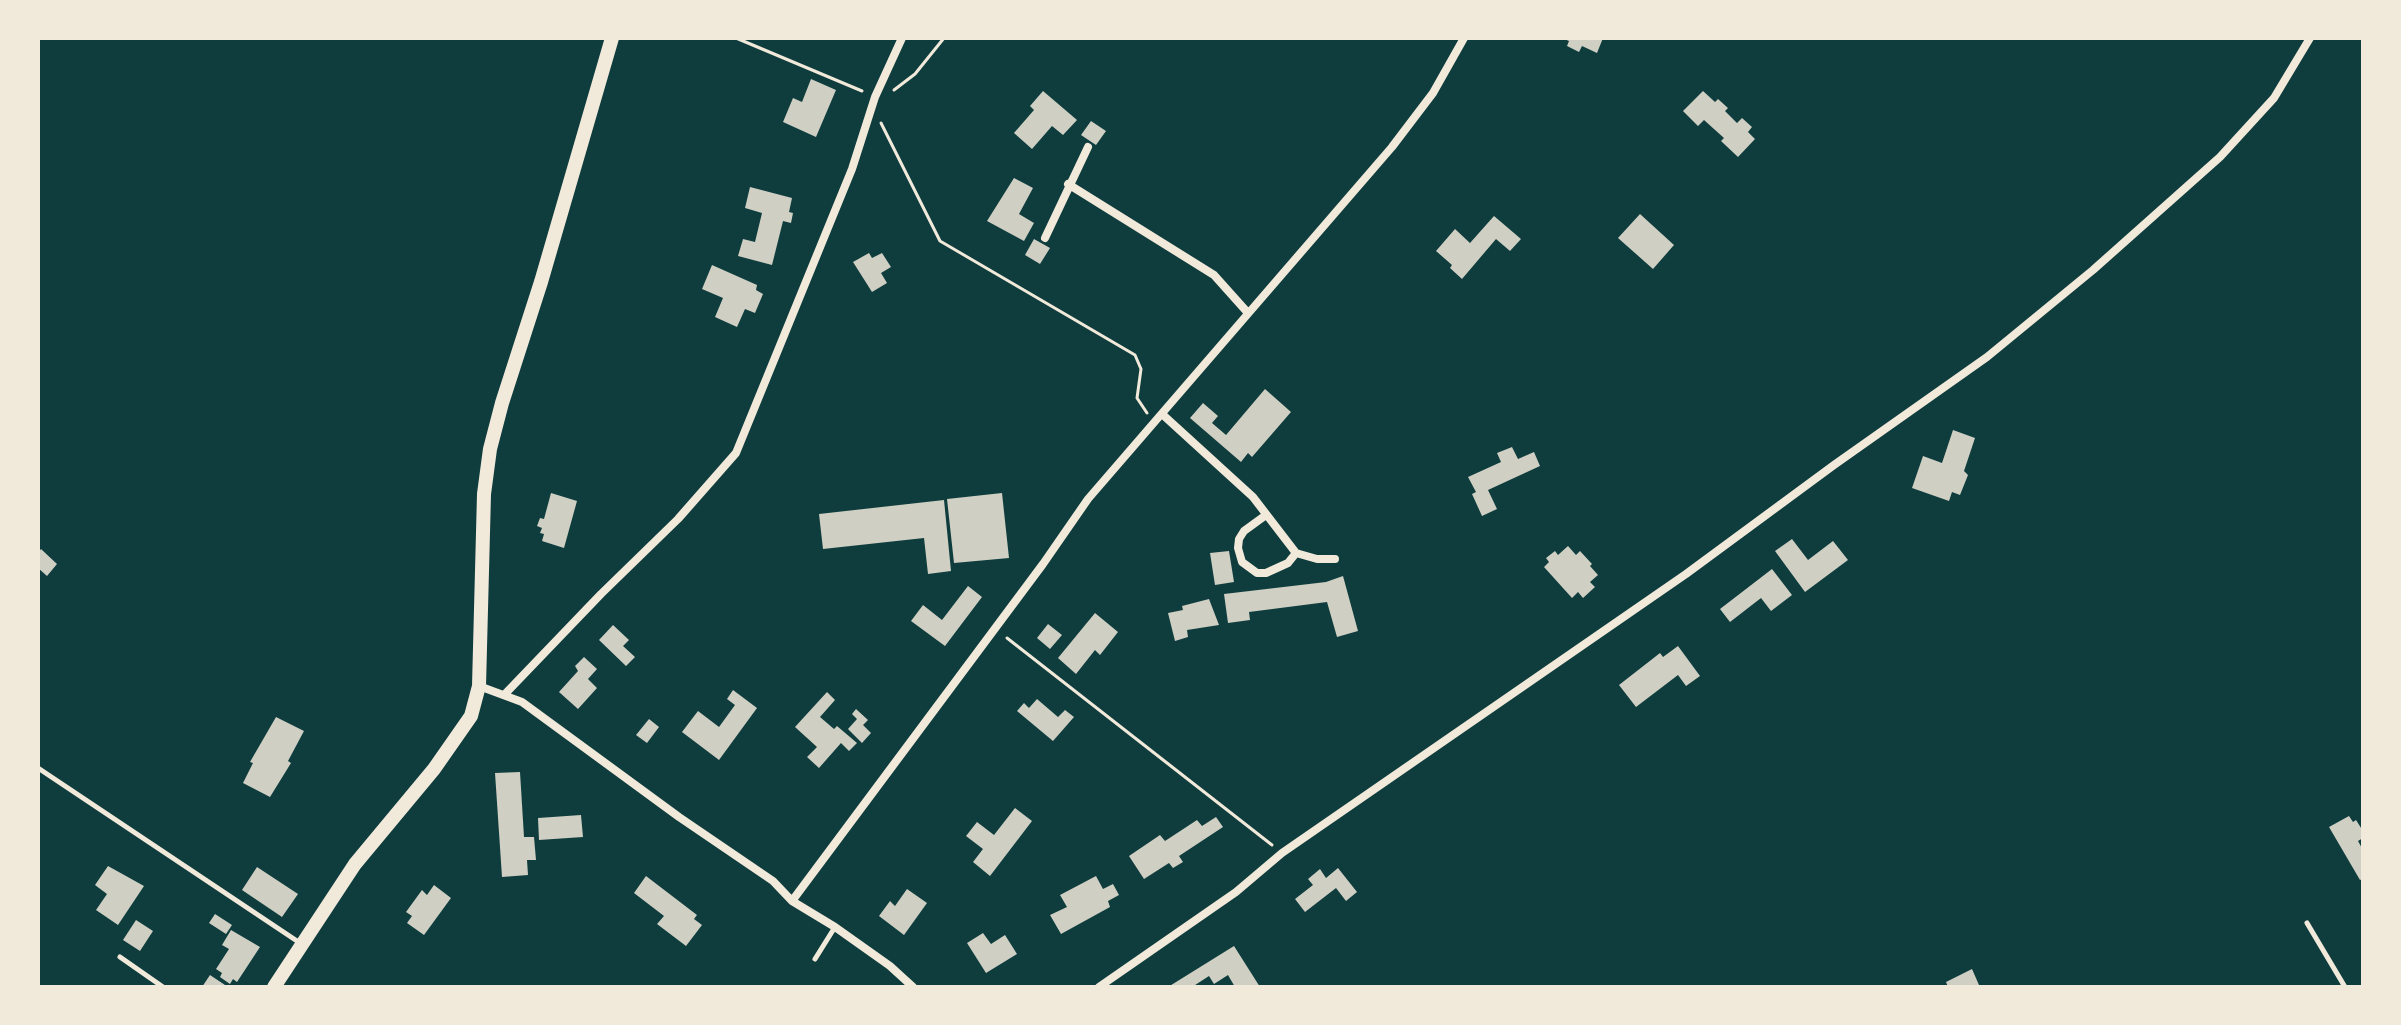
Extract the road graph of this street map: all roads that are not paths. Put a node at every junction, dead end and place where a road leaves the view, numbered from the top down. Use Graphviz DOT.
graph roads {
  1 [pos="612,38"];
  2 [pos="902,38"];
  3 [pos="1464,38"];
  4 [pos="2310,38"];
  5 [pos="1088,147"];
  6 [pos="1068,184"];
  7 [pos="1045,238"];
  8 [pos="1248,313"];
  9 [pos="1162,414"];
  10 [pos="1266,515"];
  11 [pos="1296,553"];
  12 [pos="1335,559"];
  13 [pos="479,686"];
  14 [pos="505,694"];
  15 [pos="38,768"];
  16 [pos="792,901"];
  17 [pos="2307,923"];
  18 [pos="835,927"];
  19 [pos="301,944"];
  20 [pos="120,957"];
  21 [pos="815,959"];
  22 [pos="163,987"];
  23 [pos="274,987"];
  24 [pos="913,987"];
  25 [pos="1099,987"];
  26 [pos="2345,987"];
  1 -- 13 [label="street"];
  2 -- 14 [label="street"];
  3 -- 8 [label="street"];
  4 -- 25 [label="street"];
  5 -- 6 [label="street"];
  6 -- 7 [label="street"];
  6 -- 8 [label="street"];
  8 -- 9 [label="street"];
  9 -- 10 [label="street"];
  9 -- 16 [label="street"];
  10 -- 11 [label="street"];
  10 -- 11 [label="street"];
  11 -- 12 [label="street"];
  13 -- 14 [label="street"];
  13 -- 19 [label="street"];
  14 -- 16 [label="street"];
  15 -- 19 [label="lane"];
  16 -- 18 [label="street"];
  17 -- 26 [label="lane"];
  18 -- 21 [label="lane"];
  18 -- 24 [label="street"];
  19 -- 23 [label="street"];
  20 -- 22 [label="lane"];
}
